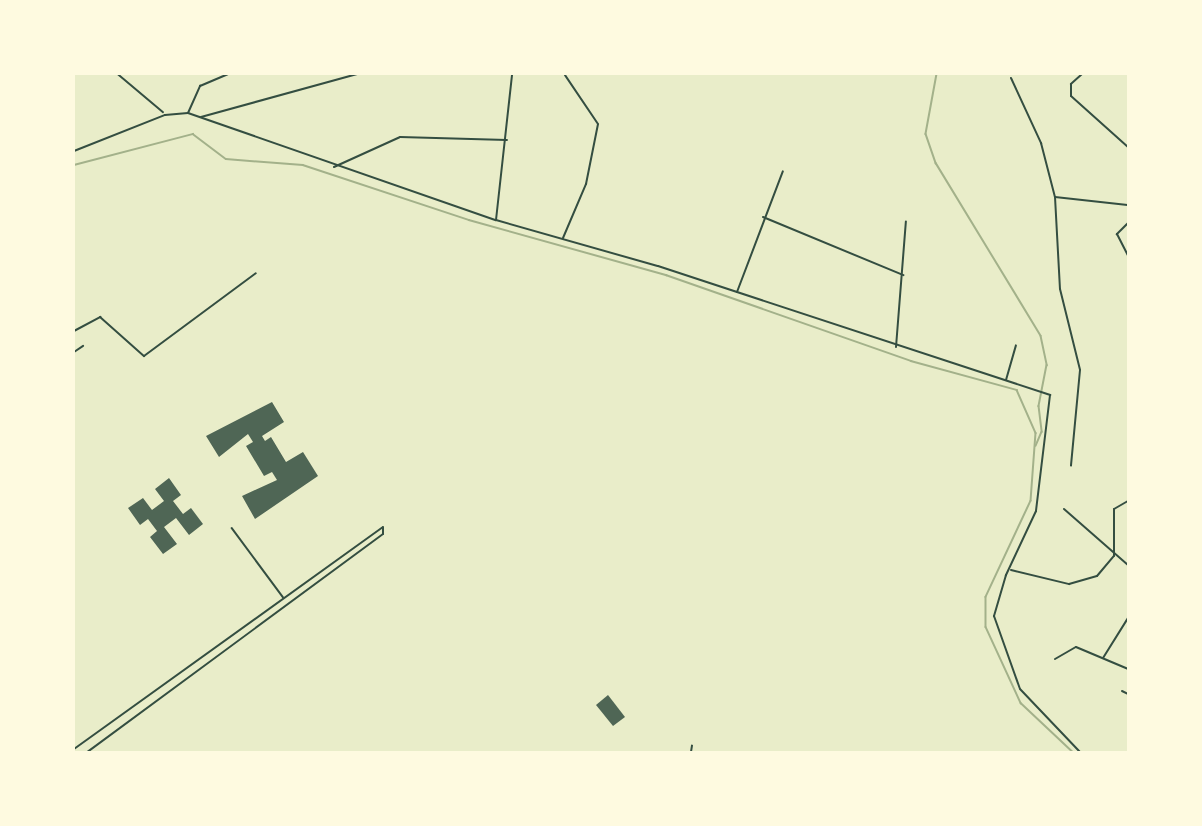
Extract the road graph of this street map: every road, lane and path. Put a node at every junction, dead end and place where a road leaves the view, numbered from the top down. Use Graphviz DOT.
graph roads {
  1 [pos="118,74"];
  2 [pos="213,74"];
  3 [pos="228,74"];
  4 [pos="357,74"];
  5 [pos="512,74"];
  6 [pos="1082,74"];
  7 [pos="565,75"];
  8 [pos="211,77"];
  9 [pos="1011,78"];
  10 [pos="188,113"];
  11 [pos="165,115"];
  12 [pos="199,118"];
  13 [pos="507,140"];
  14 [pos="1128,147"];
  15 [pos="74,151"];
  16 [pos="334,167"];
  17 [pos="783,171"];
  18 [pos="1055,197"];
  19 [pos="1128,205"];
  20 [pos="763,217"];
  21 [pos="496,220"];
  22 [pos="906,221"];
  23 [pos="1128,223"];
  24 [pos="562,238"];
  25 [pos="1128,256"];
  26 [pos="256,273"];
  27 [pos="903,275"];
  28 [pos="737,292"];
  29 [pos="74,331"];
  30 [pos="1016,345"];
  31 [pos="83,346"];
  32 [pos="896,347"];
  33 [pos="74,352"];
  34 [pos="1006,381"];
  35 [pos="1071,466"];
  36 [pos="1128,501"];
  37 [pos="1064,509"];
  38 [pos="232,528"];
  39 [pos="1114,556"];
  40 [pos="1128,566"];
  41 [pos="1011,570"];
  42 [pos="283,597"];
  43 [pos="288,604"];
  44 [pos="1128,618"];
  45 [pos="1103,658"];
  46 [pos="1055,659"];
  47 [pos="1128,669"];
  48 [pos="1122,691"];
  49 [pos="1128,694"];
  50 [pos="692,746"];
  51 [pos="74,749"];
  52 [pos="87,753"];
  53 [pos="691,753"];
  54 [pos="1080,753"];
  1 -- 11 [label="path"];
  2 -- 8 [label="street"];
  3 -- 8 [label="street"];
  4 -- 12 [label="street"];
  5 -- 13 [label="street"];
  6 -- 14 [label="street"];
  7 -- 24 [label="street"];
  8 -- 10 [label="street"];
  9 -- 18 [label="street"];
  10 -- 11 [label="street"];
  10 -- 12 [label="street"];
  11 -- 15 [label="street"];
  12 -- 16 [label="street"];
  13 -- 16 [label="street"];
  13 -- 21 [label="street"];
  16 -- 21 [label="street"];
  17 -- 20 [label="street"];
  18 -- 19 [label="street"];
  18 -- 35 [label="street"];
  20 -- 27 [label="street"];
  20 -- 28 [label="street"];
  21 -- 24 [label="street"];
  22 -- 27 [label="street"];
  23 -- 25 [label="street"];
  24 -- 28 [label="street"];
  26 -- 29 [label="street"];
  27 -- 32 [label="street"];
  28 -- 32 [label="street"];
  30 -- 34 [label="street"];
  31 -- 33 [label="street"];
  32 -- 34 [label="street"];
  34 -- 41 [label="street"];
  36 -- 39 [label="street"];
  37 -- 39 [label="street"];
  38 -- 42 [label="lane"];
  39 -- 40 [label="street"];
  39 -- 41 [label="street"];
  41 -- 54 [label="street"];
  42 -- 43 [label="street"];
  42 -- 43 [label="street"];
  42 -- 51 [label="street"];
  43 -- 52 [label="street"];
  44 -- 45 [label="street"];
  45 -- 46 [label="street"];
  45 -- 47 [label="street"];
  48 -- 49 [label="street"];
  50 -- 53 [label="path"];
}
